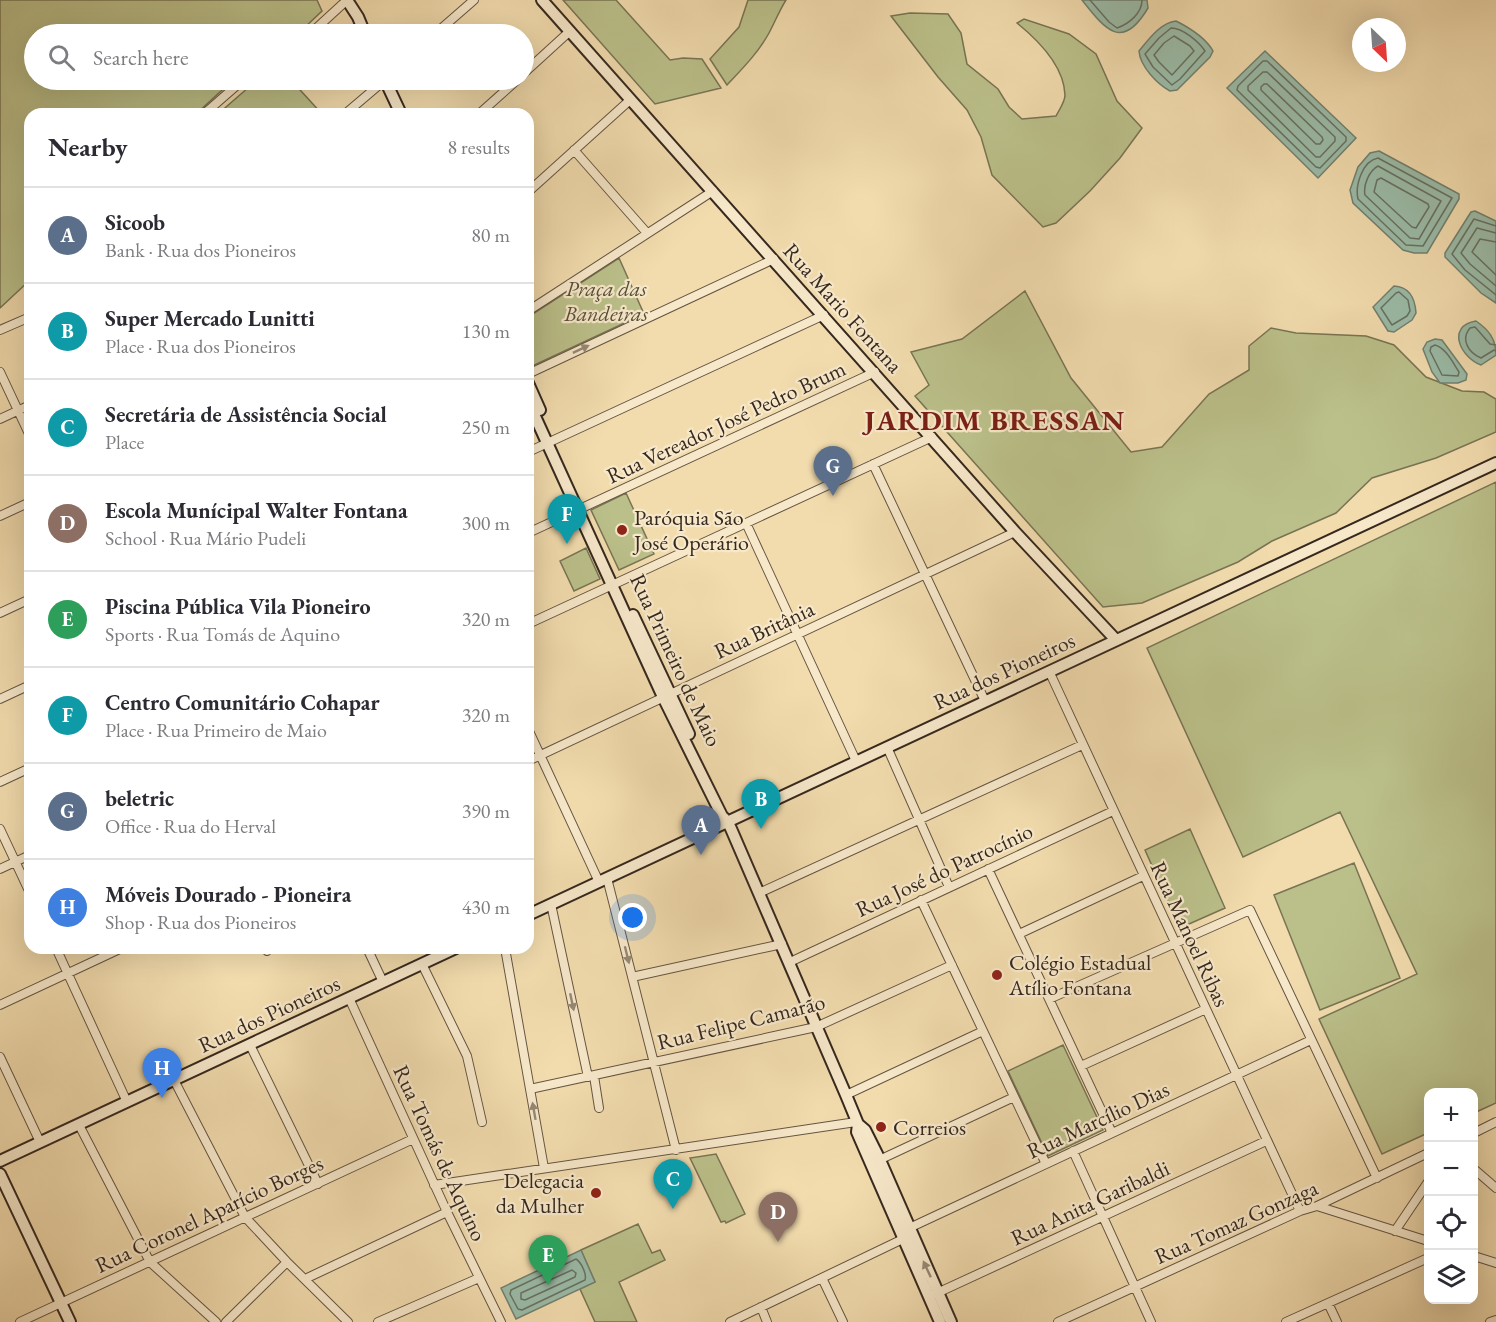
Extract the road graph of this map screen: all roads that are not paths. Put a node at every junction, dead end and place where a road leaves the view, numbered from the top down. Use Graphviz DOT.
graph roads {
  1 [pos="347,0"];
  2 [pos="474,0"];
  3 [pos="542,0"];
  4 [pos="321,24"];
  5 [pos="354,24"];
  6 [pos="361,24"];
  7 [pos="446,24"];
  8 [pos="570,31"];
  9 [pos="534,65"];
  10 [pos="232,90"];
  11 [pos="372,90"];
  12 [pos="387,90"];
  13 [pos="388,90"];
  14 [pos="506,90"];
  15 [pos="630,100"];
  16 [pos="211,108"];
  17 [pos="352,108"];
  18 [pos="393,108"];
  19 [pos="398,108"];
  20 [pos="486,108"];
  21 [pos="574,150"];
  22 [pos="534,187"];
  23 [pos="713,191"];
  24 [pos="647,233"];
  25 [pos="774,259"];
  26 [pos="534,307"];
  27 [pos="824,315"];
  28 [pos="24,319"];
  29 [pos="0,330"];
  30 [pos="534,371"];
  31 [pos="0,372"];
  32 [pos="875,372"];
  33 [pos="534,399"];
  34 [pos="24,408"];
  35 [pos="18,411"];
  36 [pos="534,412"];
  37 [pos="0,419"];
  38 [pos="24,424"];
  39 [pos="932,437"];
  40 [pos="550,442"];
  41 [pos="534,449"];
  42 [pos="1496,463"];
  43 [pos="873,464"];
  44 [pos="24,505"];
  45 [pos="581,509"];
  46 [pos="0,516"];
  47 [pos="746,523"];
  48 [pos="534,530"];
  49 [pos="1015,532"];
  50 [pos="924,574"];
  51 [pos="615,584"];
  52 [pos="24,602"];
  53 [pos="0,613"];
  54 [pos="534,621"];
  55 [pos="796,634"];
  56 [pos="1116,640"];
  57 [pos="1049,671"];
  58 [pos="24,688"];
  59 [pos="667,695"];
  60 [pos="0,699"];
  61 [pos="985,701"];
  62 [pos="534,742"];
  63 [pos="1082,745"];
  64 [pos="887,747"];
  65 [pos="540,755"];
  66 [pos="534,758"];
  67 [pos="856,762"];
  68 [pos="24,771"];
  69 [pos="0,782"];
  70 [pos="1113,811"];
  71 [pos="919,820"];
  72 [pos="728,822"];
  73 [pos="0,829"];
  74 [pos="24,858"];
  75 [pos="15,862"];
  76 [pos="0,869"];
  77 [pos="988,869"];
  78 [pos="1143,876"];
  79 [pos="603,880"];
  80 [pos="24,881"];
  81 [pos="949,887"];
  82 [pos="759,893"];
  83 [pos="921,900"];
  84 [pos="551,904"];
  85 [pos="534,912"];
  86 [pos="1019,934"];
  87 [pos="1175,943"];
  88 [pos="782,944"];
  89 [pos="59,954"];
  90 [pos="109,954"];
  91 [pos="371,954"];
  92 [pos="443,954"];
  93 [pos="506,954"];
  94 [pos="790,962"];
  95 [pos="422,964"];
  96 [pos="952,965"];
  97 [pos="67,973"];
  98 [pos="632,976"];
  99 [pos="383,982"];
  100 [pos="349,998"];
  101 [pos="1049,999"];
  102 [pos="0,1005"];
  103 [pos="1206,1009"];
  104 [pos="816,1027"];
  105 [pos="983,1031"];
  106 [pos="1311,1040"];
  107 [pos="250,1045"];
  108 [pos="0,1057"];
  109 [pos="654,1062"];
  110 [pos="1081,1066"];
  111 [pos="1236,1075"];
  112 [pos="591,1076"];
  113 [pos="174,1080"];
  114 [pos="530,1089"];
  115 [pos="846,1095"];
  116 [pos="1014,1097"];
  117 [pos="127,1102"];
  118 [pos="599,1108"];
  119 [pos="482,1122"];
  120 [pos="857,1123"];
  121 [pos="79,1125"];
  122 [pos="1494,1126"];
  123 [pos="1478,1131"];
  124 [pos="1112,1133"];
  125 [pos="413,1139"];
  126 [pos="1266,1141"];
  127 [pos="40,1142"];
  128 [pos="676,1150"];
  129 [pos="1073,1151"];
  130 [pos="1424,1156"];
  131 [pos="0,1161"];
  132 [pos="876,1162"];
  133 [pos="1046,1164"];
  134 [pos="544,1168"];
  135 [pos="1478,1173"];
  136 [pos="0,1174"];
  137 [pos="1377,1178"];
  138 [pos="318,1184"];
  139 [pos="434,1185"];
  140 [pos="1424,1188"];
  141 [pos="1496,1188"];
  142 [pos="1317,1206"];
  143 [pos="1300,1211"];
  144 [pos="447,1212"];
  145 [pos="245,1217"];
  146 [pos="1102,1218"];
  147 [pos="1395,1231"];
  148 [pos="906,1233"];
  149 [pos="1424,1240"];
  150 [pos="1478,1258"];
  151 [pos="1424,1260"];
  152 [pos="150,1262"];
  153 [pos="287,1262"];
  154 [pos="1496,1263"];
  155 [pos="479,1278"];
  156 [pos="822,1278"];
  157 [pos="305,1279"];
  158 [pos="1134,1287"];
  159 [pos="933,1295"];
  160 [pos="61,1303"];
  161 [pos="1328,1303"];
  162 [pos="761,1307"];
  163 [pos="1496,1320"];
  164 [pos="20,1322"];
  165 [pos="70,1322"];
  166 [pos="216,1322"];
  167 [pos="226,1322"];
  168 [pos="348,1322"];
  169 [pos="378,1322"];
  170 [pos="501,1322"];
  171 [pos="730,1322"];
  172 [pos="767,1322"];
  173 [pos="843,1322"];
  174 [pos="940,1322"];
  175 [pos="951,1322"];
  176 [pos="1058,1322"];
  177 [pos="1151,1322"];
  178 [pos="1286,1322"];
  179 [pos="1337,1322"];
  180 [pos="1490,1322"];
  1 -- 4 [label="street"];
  1 -- 5 [label="main road"];
  1 -- 6 [label="main road"];
  2 -- 7 [label="street"];
  3 -- 8 [label="main road, Rua Mario Fontana"];
  8 -- 9 [label="street"];
  8 -- 15 [label="main road, Rua Mario Fontana"];
  10 -- 16 [label="street"];
  11 -- 17 [label="street"];
  12 -- 18 [label="main road"];
  13 -- 19 [label="main road"];
  14 -- 20 [label="street"];
  15 -- 21 [label="street"];
  15 -- 23 [label="main road, Rua Mario Fontana"];
  21 -- 22 [label="street"];
  21 -- 24 [label="street"];
  23 -- 24 [label="street"];
  23 -- 25 [label="main road, Rua Mario Fontana"];
  24 -- 26 [label="street"];
  25 -- 27 [label="main road, Rua Mario Fontana"];
  30 -- 25 [label="street, one-way"];
  27 -- 32 [label="main road, Rua Mario Fontana"];
  27 -- 40 [label="street"];
  28 -- 29 [label="street"];
  31 -- 35 [label="street"];
  32 -- 39 [label="main road, Rua Mario Fontana"];
  32 -- 45 [label="street, Rua Vereador José Pedro Brum"];
  33 -- 40 [label="main road, Rua Primeiro de Maio"];
  34 -- 35 [label="street"];
  35 -- 37 [label="street"];
  35 -- 38 [label="street"];
  36 -- 40 [label="main road, Rua Primeiro de Maio"];
  39 -- 43 [label="street"];
  39 -- 49 [label="main road, Rua Mario Fontana"];
  40 -- 41 [label="street"];
  40 -- 45 [label="main road, Rua Primeiro de Maio"];
  42 -- 56 [label="main road, Rua dos Pioneiros"];
  43 -- 47 [label="street"];
  43 -- 50 [label="street"];
  44 -- 46 [label="street"];
  45 -- 48 [label="street, Rua Vereador José Pedro Brum"];
  45 -- 51 [label="main road, Rua Primeiro de Maio"];
  47 -- 51 [label="street"];
  47 -- 55 [label="street"];
  49 -- 50 [label="street, Rua Britânia"];
  49 -- 56 [label="main road, Rua Mario Fontana"];
  50 -- 55 [label="street, Rua Britânia"];
  50 -- 61 [label="street"];
  51 -- 54 [label="street"];
  51 -- 59 [label="main road, Rua Primeiro de Maio"];
  52 -- 53 [label="street"];
  55 -- 59 [label="street, Rua Britânia"];
  55 -- 67 [label="street"];
  56 -- 57 [label="main road, Rua dos Pioneiros"];
  57 -- 61 [label="main road, Rua dos Pioneiros"];
  57 -- 63 [label="street, Rua Manoel Ribas"];
  58 -- 60 [label="street"];
  59 -- 65 [label="street, Rua Britânia"];
  59 -- 72 [label="main road, Rua Primeiro de Maio"];
  61 -- 64 [label="main road, Rua dos Pioneiros"];
  62 -- 65 [label="street"];
  63 -- 70 [label="street, Rua Manoel Ribas"];
  63 -- 71 [label="street"];
  64 -- 67 [label="main road, Rua dos Pioneiros"];
  64 -- 71 [label="street"];
  65 -- 66 [label="street, Rua Britânia"];
  65 -- 79 [label="street"];
  67 -- 72 [label="main road, Rua dos Pioneiros"];
  68 -- 69 [label="street"];
  70 -- 77 [label="street, Rua José do Patrocínio"];
  70 -- 78 [label="street, Rua Manoel Ribas"];
  71 -- 81 [label="street"];
  71 -- 82 [label="street"];
  72 -- 79 [label="main road, Rua dos Pioneiros"];
  72 -- 82 [label="main road, Rua Primeiro de Maio"];
  73 -- 75 [label="street"];
  74 -- 75 [label="street"];
  75 -- 76 [label="street"];
  75 -- 80 [label="street"];
  77 -- 81 [label="street, Rua José do Patrocínio"];
  77 -- 86 [label="street"];
  78 -- 86 [label="street"];
  78 -- 87 [label="street, Rua Manoel Ribas"];
  79 -- 84 [label="main road, Rua dos Pioneiros"];
  79 -- 98 [label="street, one-way"];
  81 -- 83 [label="street, Rua José do Patrocínio"];
  82 -- 88 [label="main road, Rua Primeiro de Maio"];
  83 -- 94 [label="street, Rua José do Patrocínio"];
  83 -- 96 [label="street"];
  84 -- 85 [label="main road, Rua dos Pioneiros"];
  84 -- 112 [label="street, one-way"];
  86 -- 101 [label="street"];
  87 -- 101 [label="street"];
  87 -- 103 [label="street, Rua Manoel Ribas"];
  87 -- 106 [label="street"];
  88 -- 94 [label="main road, Rua Primeiro de Maio"];
  88 -- 98 [label="street"];
  89 -- 97 [label="street"];
  90 -- 97 [label="street"];
  91 -- 99 [label="street"];
  92 -- 95 [label="main road, Rua dos Pioneiros"];
  93 -- 114 [label="street"];
  94 -- 104 [label="main road, Rua Primeiro de Maio"];
  95 -- 99 [label="main road, Rua dos Pioneiros"];
  95 -- 119 [label="street"];
  96 -- 104 [label="street, Rua Felipe Camarão"];
  96 -- 105 [label="street"];
  97 -- 102 [label="street"];
  97 -- 117 [label="street"];
  98 -- 109 [label="street"];
  99 -- 100 [label="main road, Rua dos Pioneiros"];
  100 -- 107 [label="main road, Rua dos Pioneiros"];
  100 -- 125 [label="street, Rua Tomás de Aquino"];
  101 -- 110 [label="street"];
  103 -- 110 [label="street"];
  103 -- 111 [label="street, Rua Manoel Ribas"];
  104 -- 109 [label="street, Rua Felipe Camarão"];
  104 -- 115 [label="main road, Rua Primeiro de Maio"];
  105 -- 115 [label="street"];
  105 -- 116 [label="street"];
  106 -- 111 [label="street, Rua Marcílio Dias"];
  106 -- 137 [label="street"];
  107 -- 113 [label="main road, Rua dos Pioneiros"];
  107 -- 138 [label="street"];
  108 -- 127 [label="street"];
  109 -- 112 [label="street, Rua Felipe Camarão"];
  109 -- 128 [label="street"];
  110 -- 124 [label="street"];
  111 -- 124 [label="street, Rua Marcílio Dias"];
  111 -- 126 [label="street, Rua Manoel Ribas"];
  112 -- 114 [label="street, Rua Felipe Camarão"];
  112 -- 118 [label="street"];
  113 -- 117 [label="main road, Rua dos Pioneiros"];
  113 -- 145 [label="street"];
  134 -- 114 [label="street, one-way"];
  115 -- 120 [label="main road, Rua Primeiro de Maio"];
  116 -- 132 [label="street"];
  116 -- 133 [label="street"];
  117 -- 121 [label="main road, Rua dos Pioneiros"];
  120 -- 128 [label="street"];
  120 -- 132 [label="main road, Rua Primeiro de Maio"];
  121 -- 127 [label="main road, Rua dos Pioneiros"];
  121 -- 152 [label="street"];
  122 -- 123 [label="street"];
  124 -- 129 [label="street, Rua Marcílio Dias"];
  125 -- 138 [label="street, Rua Coronel Aparício Borges"];
  125 -- 139 [label="street, Rua Tomás de Aquino"];
  126 -- 143 [label="street, Rua Manoel Ribas"];
  126 -- 146 [label="street, Rua Anita Garibaldi"];
  127 -- 131 [label="main road, Rua dos Pioneiros"];
  128 -- 134 [label="street"];
  129 -- 133 [label="street, Rua Marcílio Dias"];
  129 -- 146 [label="street"];
  130 -- 137 [label="street, Rua Tomaz Gonzaga"];
  132 -- 148 [label="main road, Rua Primeiro de Maio"];
  133 -- 148 [label="street, Rua Marcílio Dias"];
  134 -- 139 [label="street"];
  135 -- 141 [label="street"];
  136 -- 160 [label="main road"];
  137 -- 142 [label="street, Rua Tomaz Gonzaga"];
  138 -- 145 [label="street, Rua Coronel Aparício Borges"];
  139 -- 144 [label="street, Rua Tomás de Aquino"];
  140 -- 147 [label="street"];
  142 -- 143 [label="street, Rua Tomaz Gonzaga"];
  142 -- 147 [label="street"];
  143 -- 158 [label="street, Rua Tomaz Gonzaga"];
  144 -- 155 [label="street, Rua Tomás de Aquino"];
  144 -- 157 [label="street"];
  145 -- 152 [label="street, Rua Coronel Aparício Borges"];
  145 -- 153 [label="street"];
  146 -- 158 [label="street"];
  146 -- 159 [label="street, Rua Anita Garibaldi"];
  147 -- 149 [label="street"];
  148 -- 156 [label="street, Rua Marcílio Dias"];
  148 -- 159 [label="main road, Rua Primeiro de Maio"];
  150 -- 154 [label="street"];
  151 -- 161 [label="street"];
  152 -- 160 [label="street, Rua Coronel Aparício Borges"];
  152 -- 166 [label="street"];
  153 -- 157 [label="street"];
  153 -- 167 [label="street"];
  155 -- 169 [label="street"];
  155 -- 170 [label="street, Rua Tomás de Aquino"];
  156 -- 162 [label="street, Rua Marcílio Dias"];
  156 -- 173 [label="street"];
  157 -- 168 [label="street"];
  158 -- 176 [label="street, Rua Tomaz Gonzaga"];
  158 -- 177 [label="street"];
  159 -- 174 [label="main road, Rua Primeiro de Maio"];
  159 -- 175 [label="main road, Rua Primeiro de Maio"];
  160 -- 164 [label="street, Rua Coronel Aparício Borges"];
  160 -- 165 [label="main road"];
  161 -- 178 [label="street"];
  161 -- 179 [label="street"];
  162 -- 171 [label="street, Rua Marcílio Dias"];
  162 -- 172 [label="street"];
  163 -- 180 [label="street"];
}
